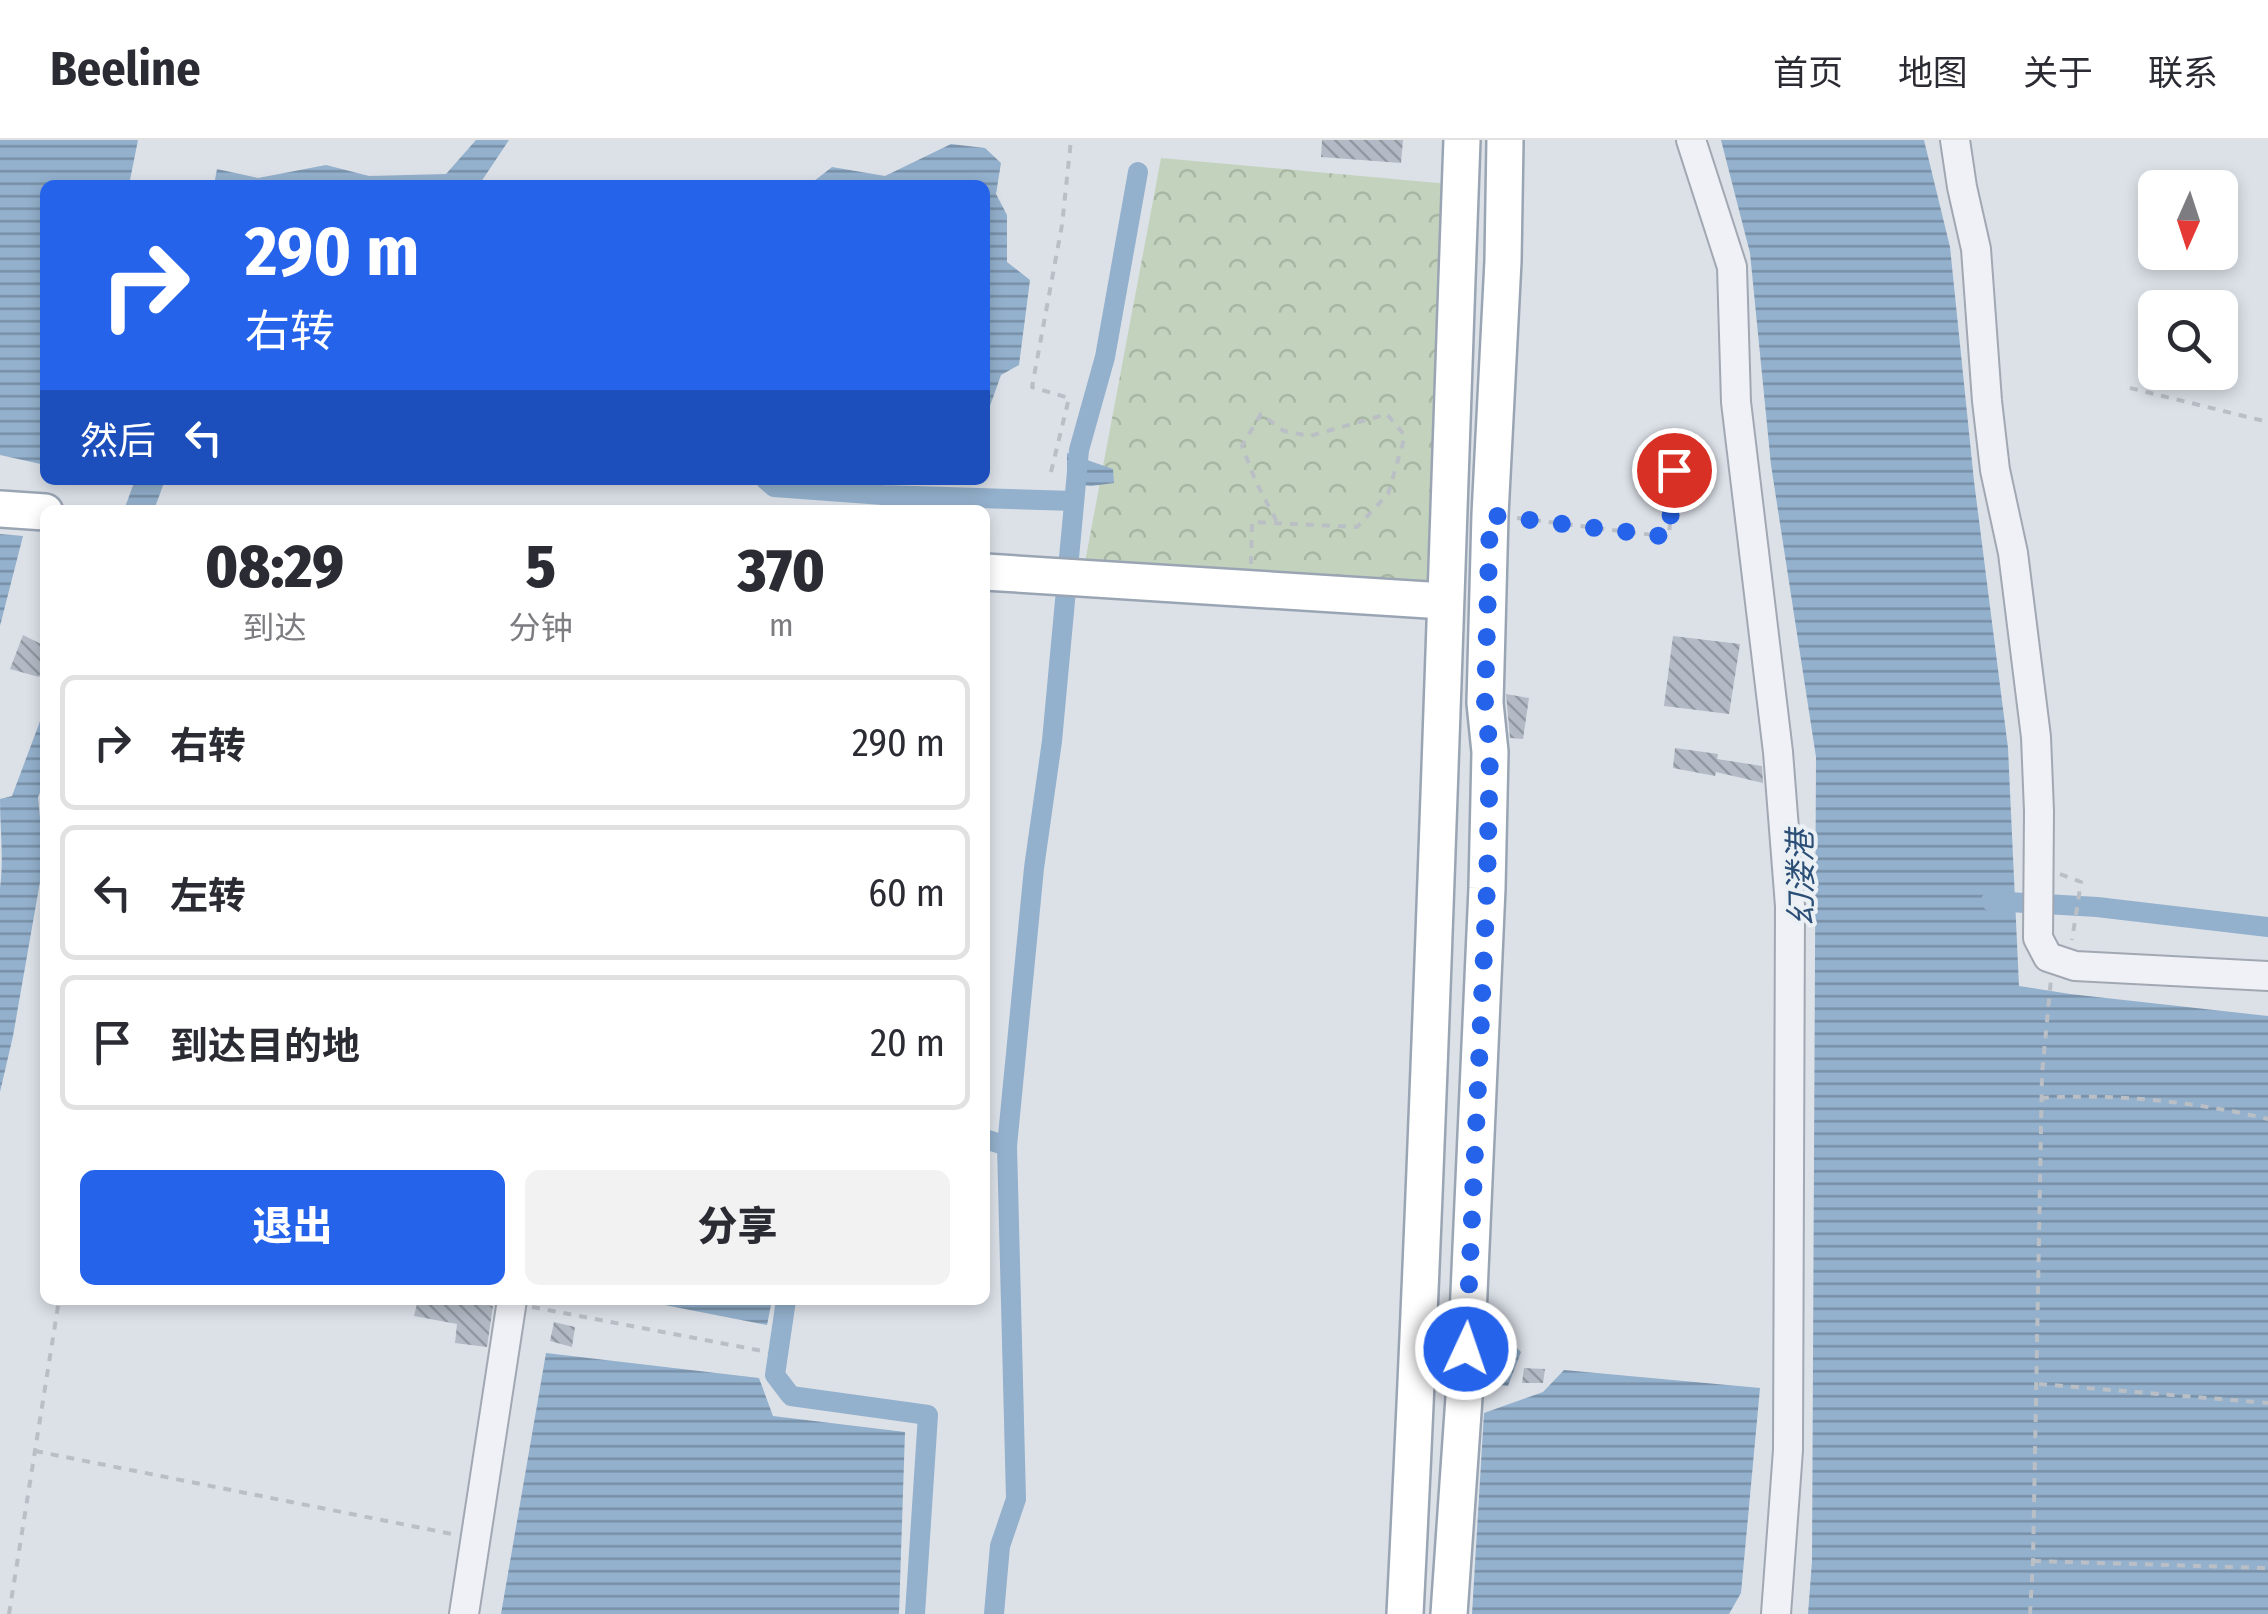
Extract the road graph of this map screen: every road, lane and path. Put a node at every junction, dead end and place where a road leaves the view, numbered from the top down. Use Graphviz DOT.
graph roads {
  1 [pos="1071,140"];
  2 [pos="1462,140"];
  3 [pos="1505,140"];
  4 [pos="1690,140"];
  5 [pos="1955,140"];
  6 [pos="2130,388"];
  7 [pos="2268,422"];
  8 [pos="1676,436"];
  9 [pos="1051,472"];
  10 [pos="0,510"];
  11 [pos="40,512"];
  12 [pos="1490,515"];
  13 [pos="1278,524"];
  14 [pos="990,572"];
  15 [pos="1250,589"];
  16 [pos="1444,601"];
  17 [pos="1441,700"];
  18 [pos="1485,702"];
  19 [pos="2038,867"];
  20 [pos="2061,962"];
  21 [pos="2268,976"];
  22 [pos="2041,1098"];
  23 [pos="2268,1119"];
  24 [pos="58,1305"];
  25 [pos="511,1305"];
  26 [pos="532,1305"];
  27 [pos="768,1352"];
  28 [pos="2036,1384"];
  29 [pos="2268,1403"];
  30 [pos="35,1451"];
  31 [pos="476,1539"];
  32 [pos="2033,1561"];
  33 [pos="2268,1568"];
  34 [pos="9,1614"];
  35 [pos="464,1614"];
  36 [pos="1405,1614"];
  37 [pos="1449,1614"];
  38 [pos="1776,1614"];
  39 [pos="2030,1614"];
  1 -- 9 [label="path"];
  2 -- 16 [label="main road"];
  3 -- 12 [label="main road"];
  4 -- 38 [label="street"];
  5 -- 19 [label="street"];
  6 -- 7 [label="path"];
  8 -- 12 [label="path"];
  10 -- 11 [label="main road"];
  12 -- 18 [label="main road"];
  13 -- 13 [label="path"];
  13 -- 15 [label="path"];
  14 -- 15 [label="main road"];
  15 -- 16 [label="main road"];
  16 -- 17 [label="main road"];
  17 -- 18 [label="main road"];
  17 -- 36 [label="main road"];
  18 -- 37 [label="main road"];
  19 -- 20 [label="street"];
  19 -- 20 [label="path"];
  20 -- 21 [label="street"];
  20 -- 22 [label="path"];
  22 -- 23 [label="path"];
  22 -- 28 [label="path"];
  24 -- 30 [label="path"];
  25 -- 31 [label="street"];
  26 -- 27 [label="path"];
  28 -- 29 [label="path"];
  28 -- 32 [label="path"];
  30 -- 31 [label="path"];
  30 -- 34 [label="path"];
  31 -- 35 [label="street"];
  32 -- 33 [label="path"];
  32 -- 39 [label="path"];
}
